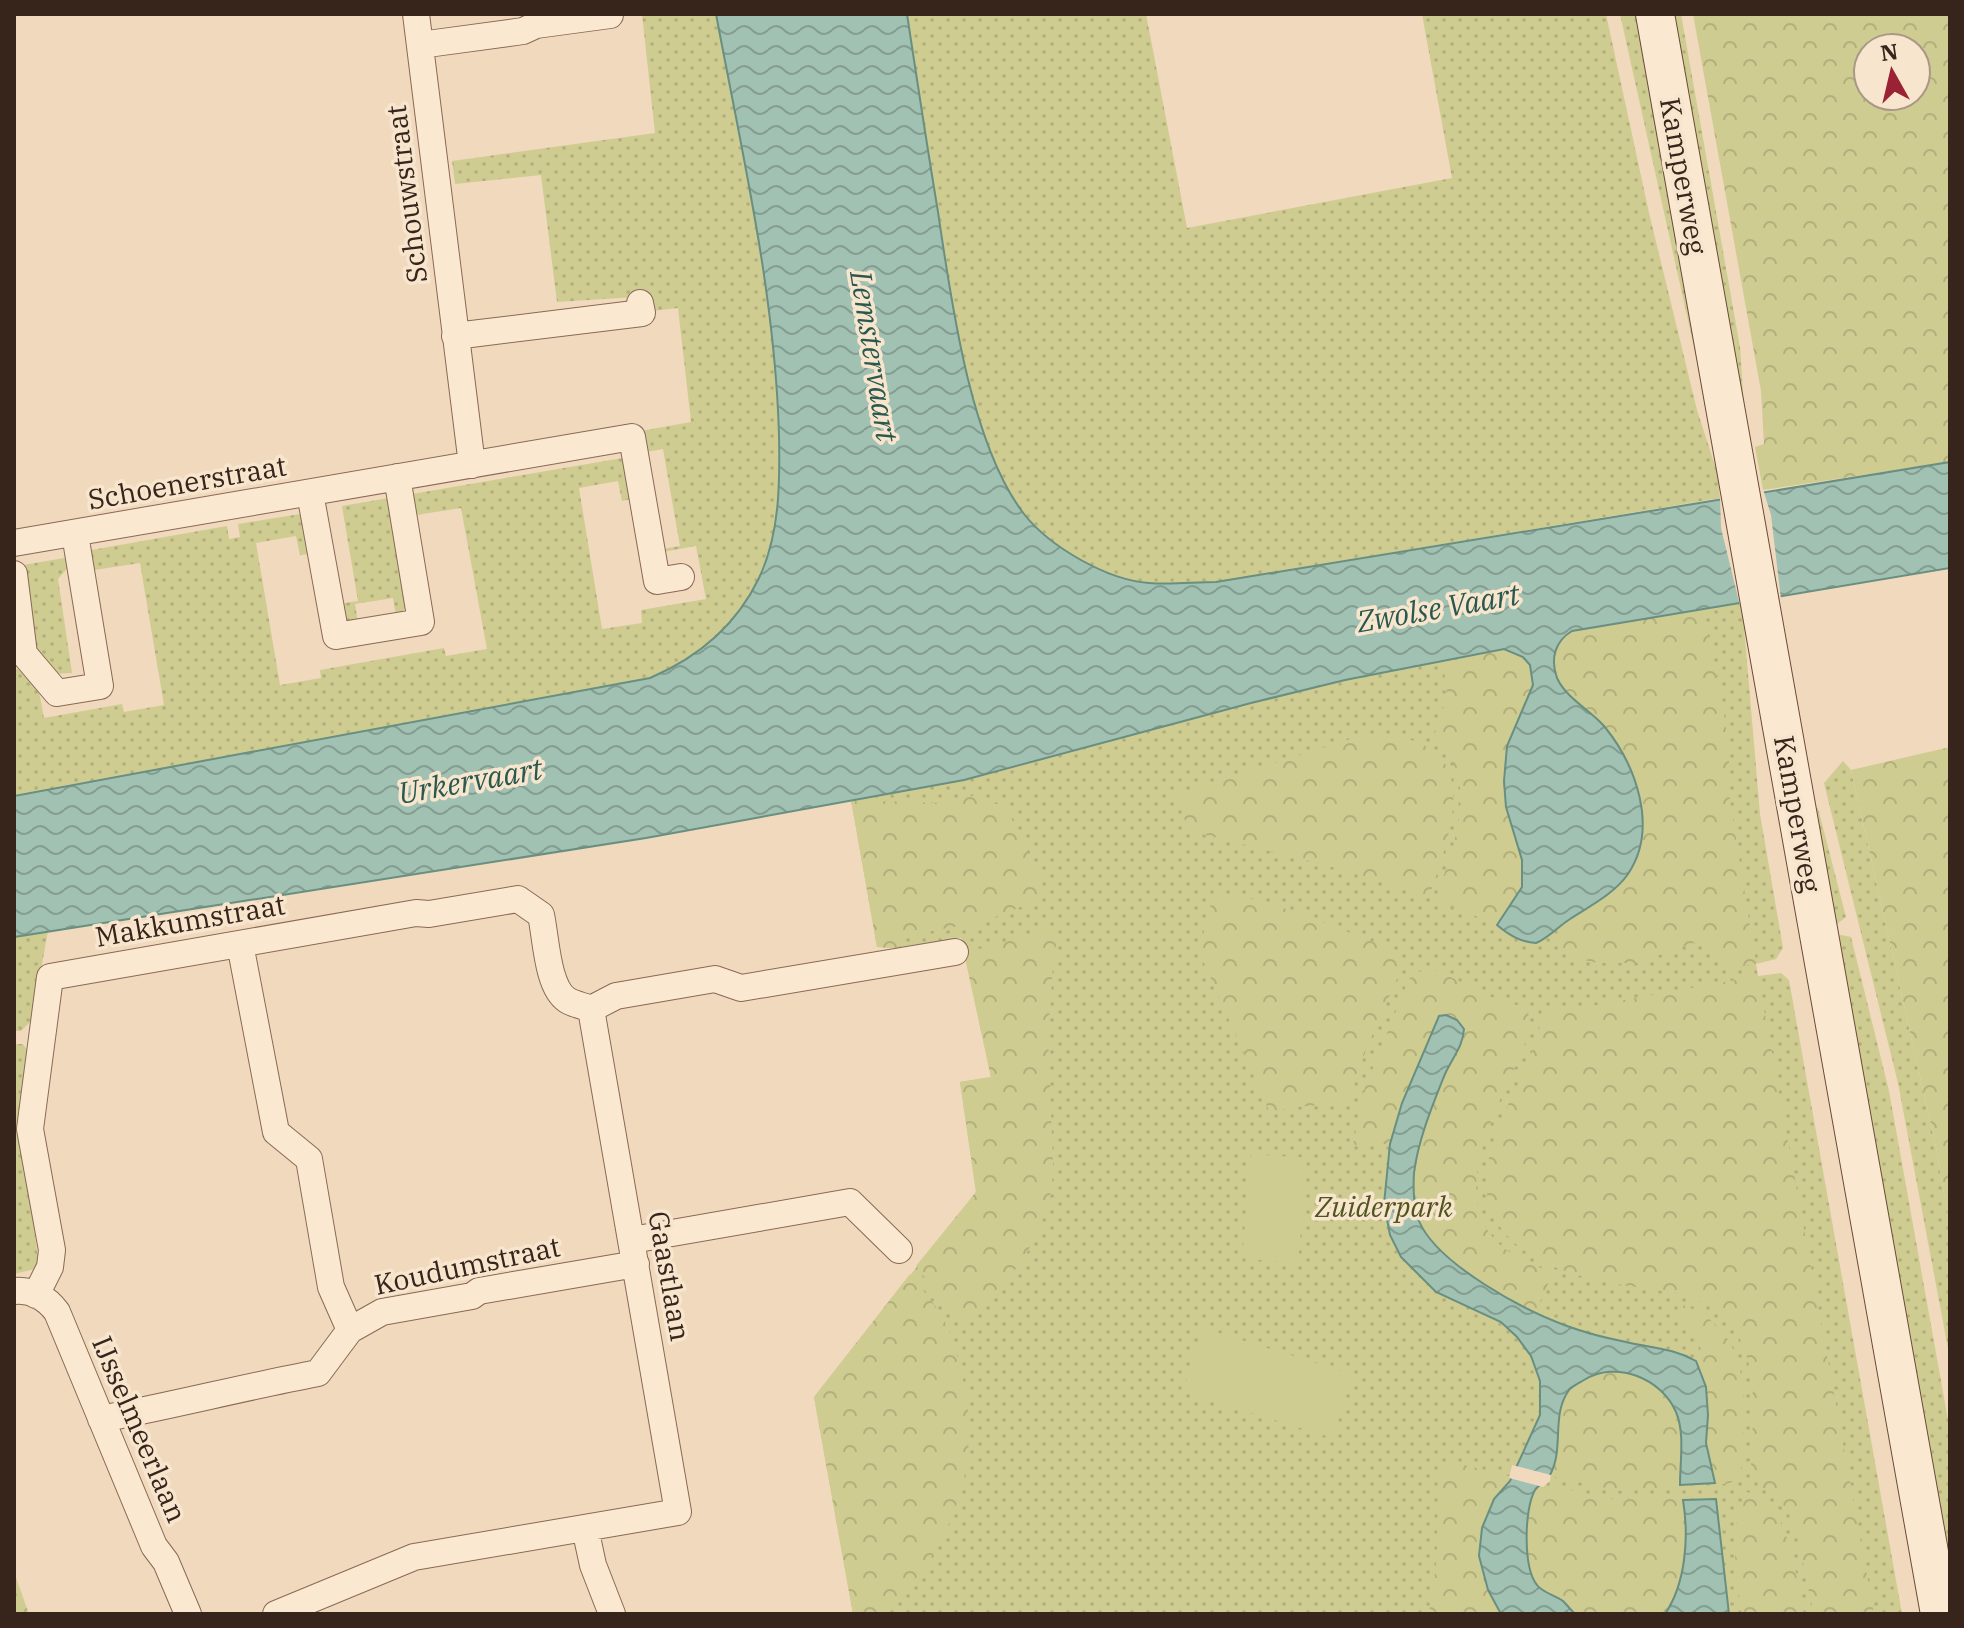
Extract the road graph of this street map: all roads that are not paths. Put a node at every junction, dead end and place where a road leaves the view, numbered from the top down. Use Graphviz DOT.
graph roads {
  1 [pos="416,14"];
  2 [pos="1655,14"];
  3 [pos="610,15"];
  4 [pos="420,45"];
  5 [pos="640,303"];
  6 [pos="455,336"];
  7 [pos="472,465"];
  8 [pos="397,477"];
  9 [pos="310,493"];
  10 [pos="75,534"];
  11 [pos="14,543"];
  12 [pos="14,574"];
  13 [pos="681,577"];
  14 [pos="19,655"];
  15 [pos="240,944"];
  16 [pos="955,952"];
  17 [pos="591,1009"];
  18 [pos="899,1250"];
  19 [pos="634,1252"];
  20 [pos="25,1293"];
  21 [pos="350,1330"];
  22 [pos="101,1419"];
  23 [pos="585,1528"];
  24 [pos="188,1614"];
  25 [pos="276,1614"];
  26 [pos="612,1614"];
  27 [pos="1940,1614"];
  1 -- 4 [label="street, Schouwstraat"];
  2 -- 27 [label="main road, Kamperweg"];
  3 -- 4 [label="street"];
  4 -- 6 [label="street, Schouwstraat"];
  5 -- 6 [label="street"];
  6 -- 7 [label="street, Schouwstraat"];
  7 -- 8 [label="street, Schoenerstraat"];
  7 -- 13 [label="street, Schoenerstraat"];
  8 -- 9 [label="street, Schoenerstraat"];
  8 -- 9 [label="street, Schoenerstraat"];
  9 -- 10 [label="street, Schoenerstraat"];
  10 -- 11 [label="street, Schoenerstraat"];
  10 -- 14 [label="street, Schoenerstraat"];
  12 -- 14 [label="street"];
  15 -- 17 [label="street, Makkumstraat"];
  15 -- 20 [label="street, Makkumstraat"];
  15 -- 21 [label="street"];
  16 -- 17 [label="street"];
  17 -- 19 [label="street, Gaastlaan"];
  18 -- 19 [label="street, Koudumstraat"];
  19 -- 21 [label="street, Koudumstraat"];
  19 -- 23 [label="street, Gaastlaan"];
  20 -- 22 [label="street, IJsselmeerlaan"];
  21 -- 22 [label="street, Koudumstraat"];
  22 -- 24 [label="street, IJsselmeerlaan"];
  23 -- 25 [label="street, Gaastlaan"];
  23 -- 26 [label="street"];
}
